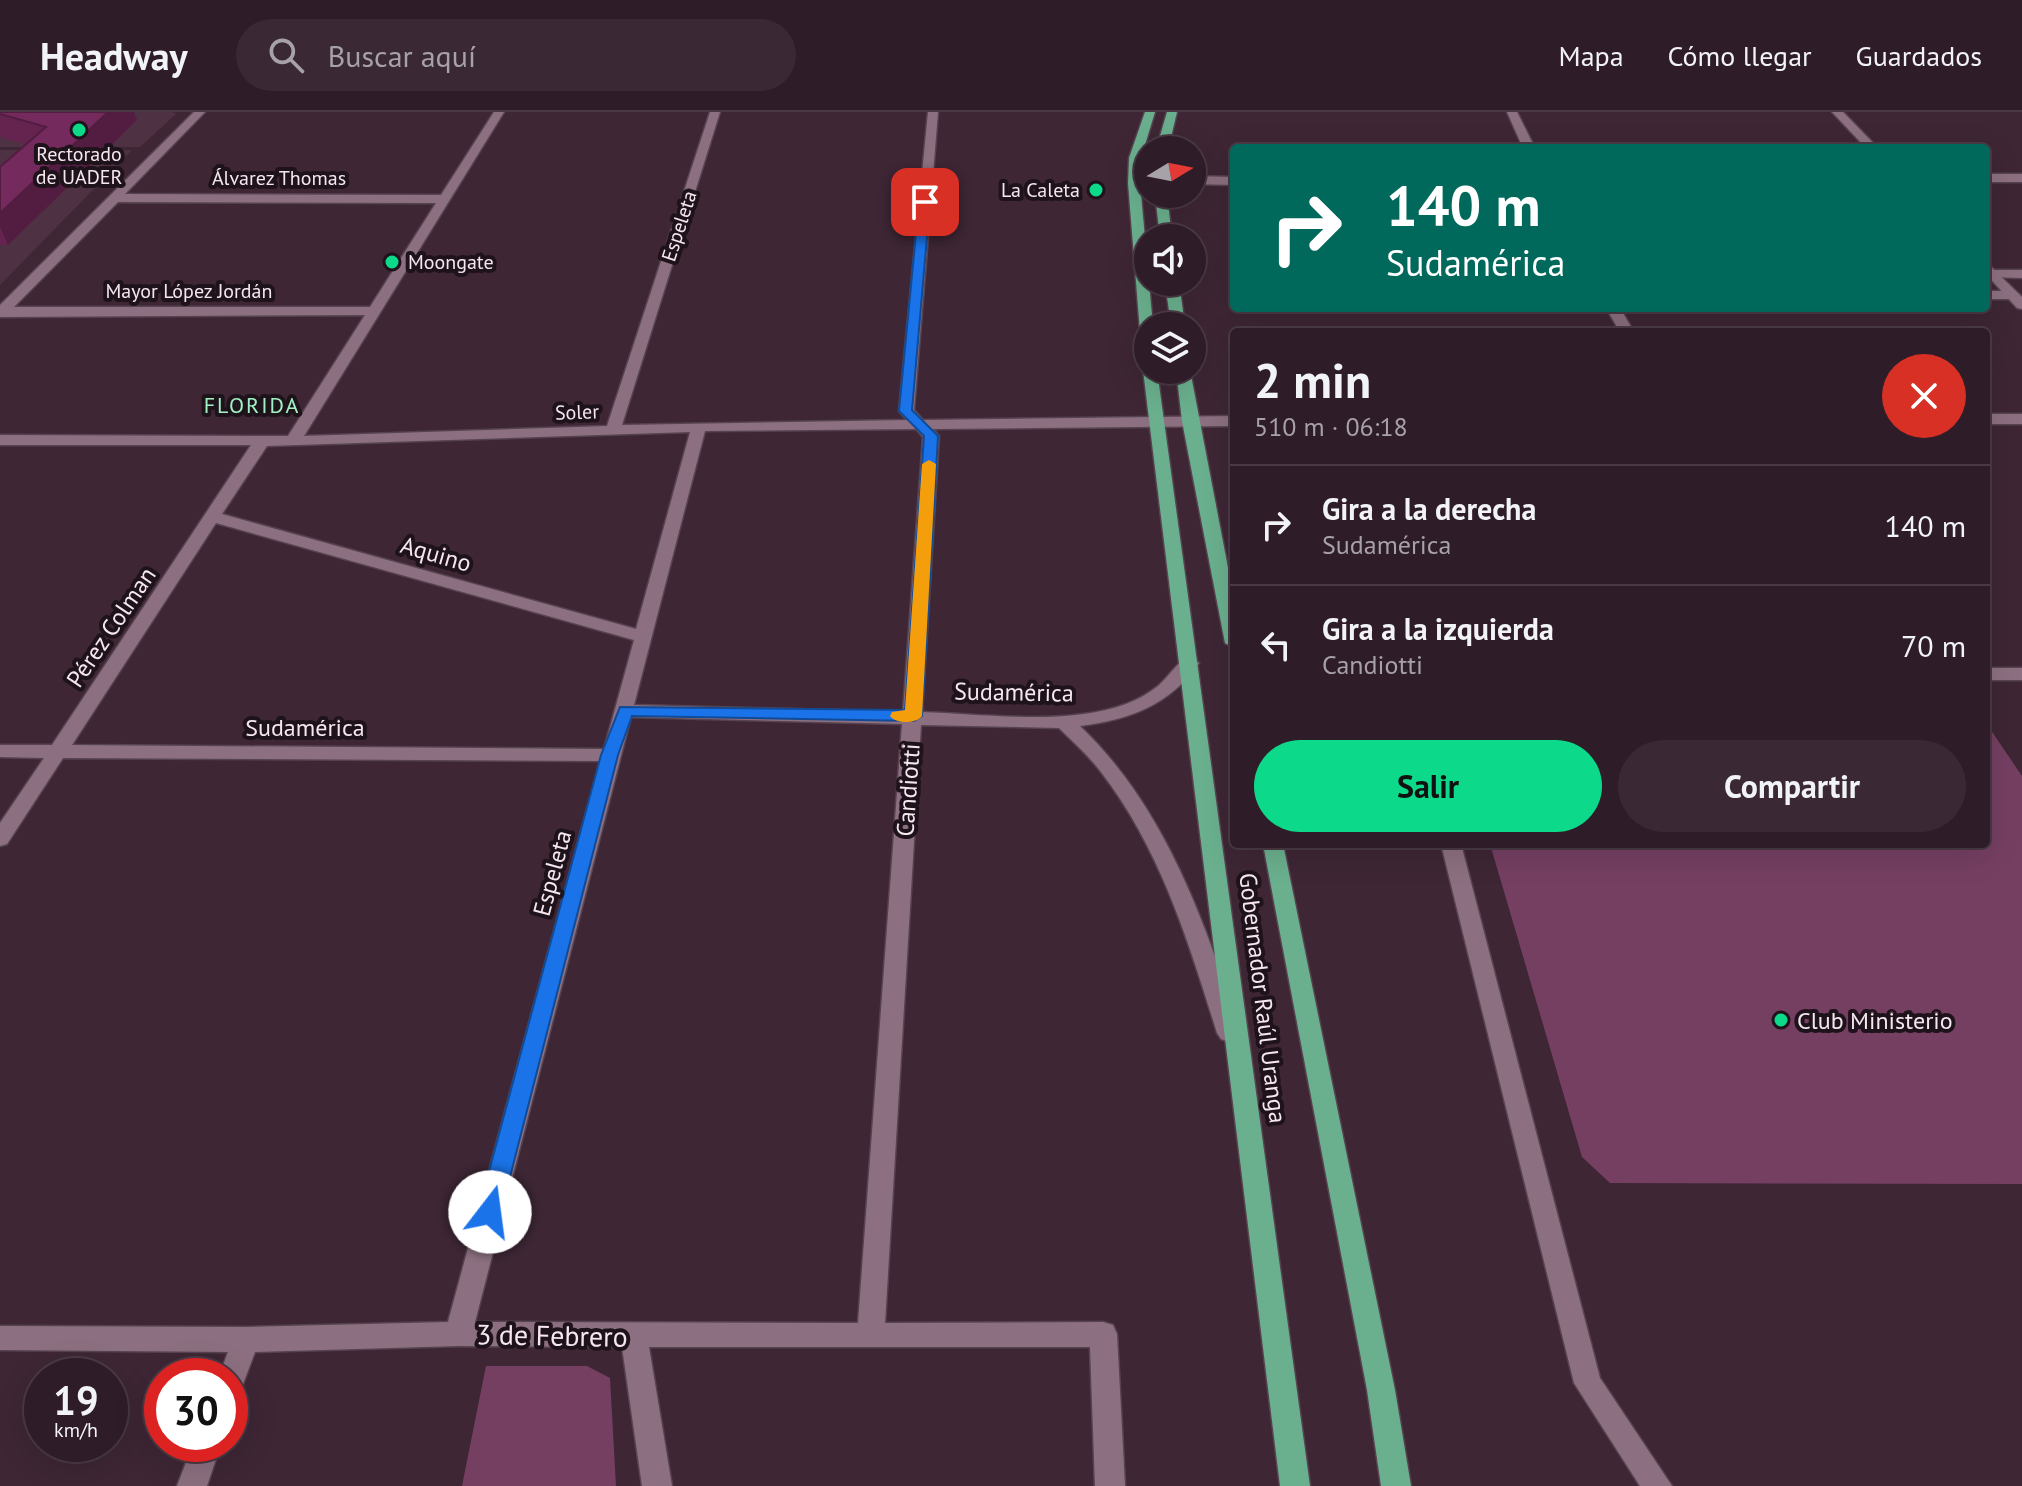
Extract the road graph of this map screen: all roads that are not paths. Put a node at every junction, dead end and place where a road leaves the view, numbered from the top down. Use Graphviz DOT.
graph roads {
  1 [pos="200,112"];
  2 [pos="499,112"];
  3 [pos="715,112"];
  4 [pos="933,112"];
  5 [pos="1150,112"];
  6 [pos="1172,112"];
  7 [pos="1512,112"];
  8 [pos="1837,112"];
  9 [pos="1166,136"];
  10 [pos="1527,144"];
  11 [pos="1868,144"];
  12 [pos="1990,178"];
  13 [pos="2022,178"];
  14 [pos="1206,180"];
  15 [pos="1230,181"];
  16 [pos="112,198"];
  17 [pos="446,199"];
  18 [pos="1990,270"];
  19 [pos="1990,271"];
  20 [pos="2022,274"];
  21 [pos="1990,296"];
  22 [pos="2018,300"];
  23 [pos="375,311"];
  24 [pos="1,312"];
  25 [pos="1145,312"];
  26 [pos="1151,384"];
  27 [pos="1185,384"];
  28 [pos="1990,419"];
  29 [pos="2022,419"];
  30 [pos="1190,421"];
  31 [pos="1230,421"];
  32 [pos="1155,422"];
  33 [pos="920,425"];
  34 [pos="699,427"];
  35 [pos="613,431"];
  36 [pos="0,440"];
  37 [pos="262,441"];
  38 [pos="293,441"];
  39 [pos="214,517"];
  40 [pos="1230,623"];
  41 [pos="644,637"];
  42 [pos="1190,663"];
  43 [pos="1990,674"];
  44 [pos="2022,674"];
  45 [pos="626,711"];
  46 [pos="914,716"];
  47 [pos="1064,722"];
  48 [pos="0,751"];
  49 [pos="56,752"];
  50 [pos="610,755"];
  51 [pos="0,839"];
  52 [pos="1274,848"];
  53 [pos="1452,848"];
  54 [pos="1242,1073"];
  55 [pos="458,1334"];
  56 [pos="634,1336"];
  57 [pos="871,1336"];
  58 [pos="0,1338"];
  59 [pos="246,1340"];
  60 [pos="239,1358"];
  61 [pos="201,1462"];
  62 [pos="192,1486"];
  63 [pos="657,1486"];
  64 [pos="1110,1486"];
  65 [pos="1295,1486"];
  66 [pos="1396,1486"];
  67 [pos="1657,1486"];
  1 -- 16 [label="street"];
  2 -- 17 [label="street"];
  3 -- 35 [label="street, Espeleta"];
  4 -- 33 [label="street, Candiotti"];
  5 -- 25 [label="main road"];
  6 -- 9 [label="main road"];
  7 -- 10 [label="street"];
  8 -- 11 [label="street"];
  12 -- 13 [label="street"];
  14 -- 15 [label="street"];
  16 -- 17 [label="street, Álvarez Thomas"];
  16 -- 24 [label="street"];
  17 -- 23 [label="street"];
  18 -- 20 [label="street"];
  19 -- 22 [label="street"];
  21 -- 22 [label="street"];
  23 -- 24 [label="street, Mayor López Jordán"];
  23 -- 38 [label="street"];
  26 -- 32 [label="main road, Gobernador Raúl Uranga"];
  27 -- 30 [label="main road"];
  28 -- 29 [label="street"];
  30 -- 31 [label="street, Soler"];
  30 -- 32 [label="street, Soler"];
  30 -- 40 [label="main road"];
  32 -- 33 [label="street, Soler"];
  32 -- 42 [label="main road, Gobernador Raúl Uranga"];
  33 -- 34 [label="street, Soler"];
  33 -- 46 [label="street, Candiotti"];
  34 -- 35 [label="street, Soler"];
  34 -- 41 [label="street, Espeleta"];
  35 -- 38 [label="street, Soler"];
  36 -- 37 [label="street, Soler"];
  37 -- 38 [label="street, Soler"];
  37 -- 39 [label="street, Pérez Colman"];
  39 -- 41 [label="street, Aquino"];
  39 -- 49 [label="street, Pérez Colman"];
  41 -- 45 [label="street, Espeleta"];
  42 -- 47 [label="street, Sudamérica"];
  42 -- 54 [label="main road, Gobernador Raúl Uranga"];
  43 -- 44 [label="street"];
  45 -- 46 [label="street, Sudamérica"];
  45 -- 50 [label="street, Espeleta"];
  46 -- 47 [label="street, Sudamérica"];
  46 -- 57 [label="street, Candiotti"];
  47 -- 54 [label="street"];
  48 -- 49 [label="street, Sudamérica"];
  49 -- 50 [label="street, Sudamérica"];
  49 -- 51 [label="street, Pérez Colman"];
  50 -- 55 [label="street, Espeleta"];
  52 -- 66 [label="main road, Gobernador Raúl Uranga"];
  53 -- 67 [label="street"];
  54 -- 65 [label="main road, Gobernador Raúl Uranga"];
  55 -- 56 [label="street, 3 de Febrero"];
  55 -- 59 [label="street, 3 de Febrero"];
  56 -- 57 [label="street, 3 de Febrero"];
  56 -- 63 [label="street"];
  57 -- 64 [label="street, 3 de Febrero"];
  58 -- 59 [label="street, 3 de Febrero"];
  59 -- 60 [label="street"];
  61 -- 62 [label="street"];
}
